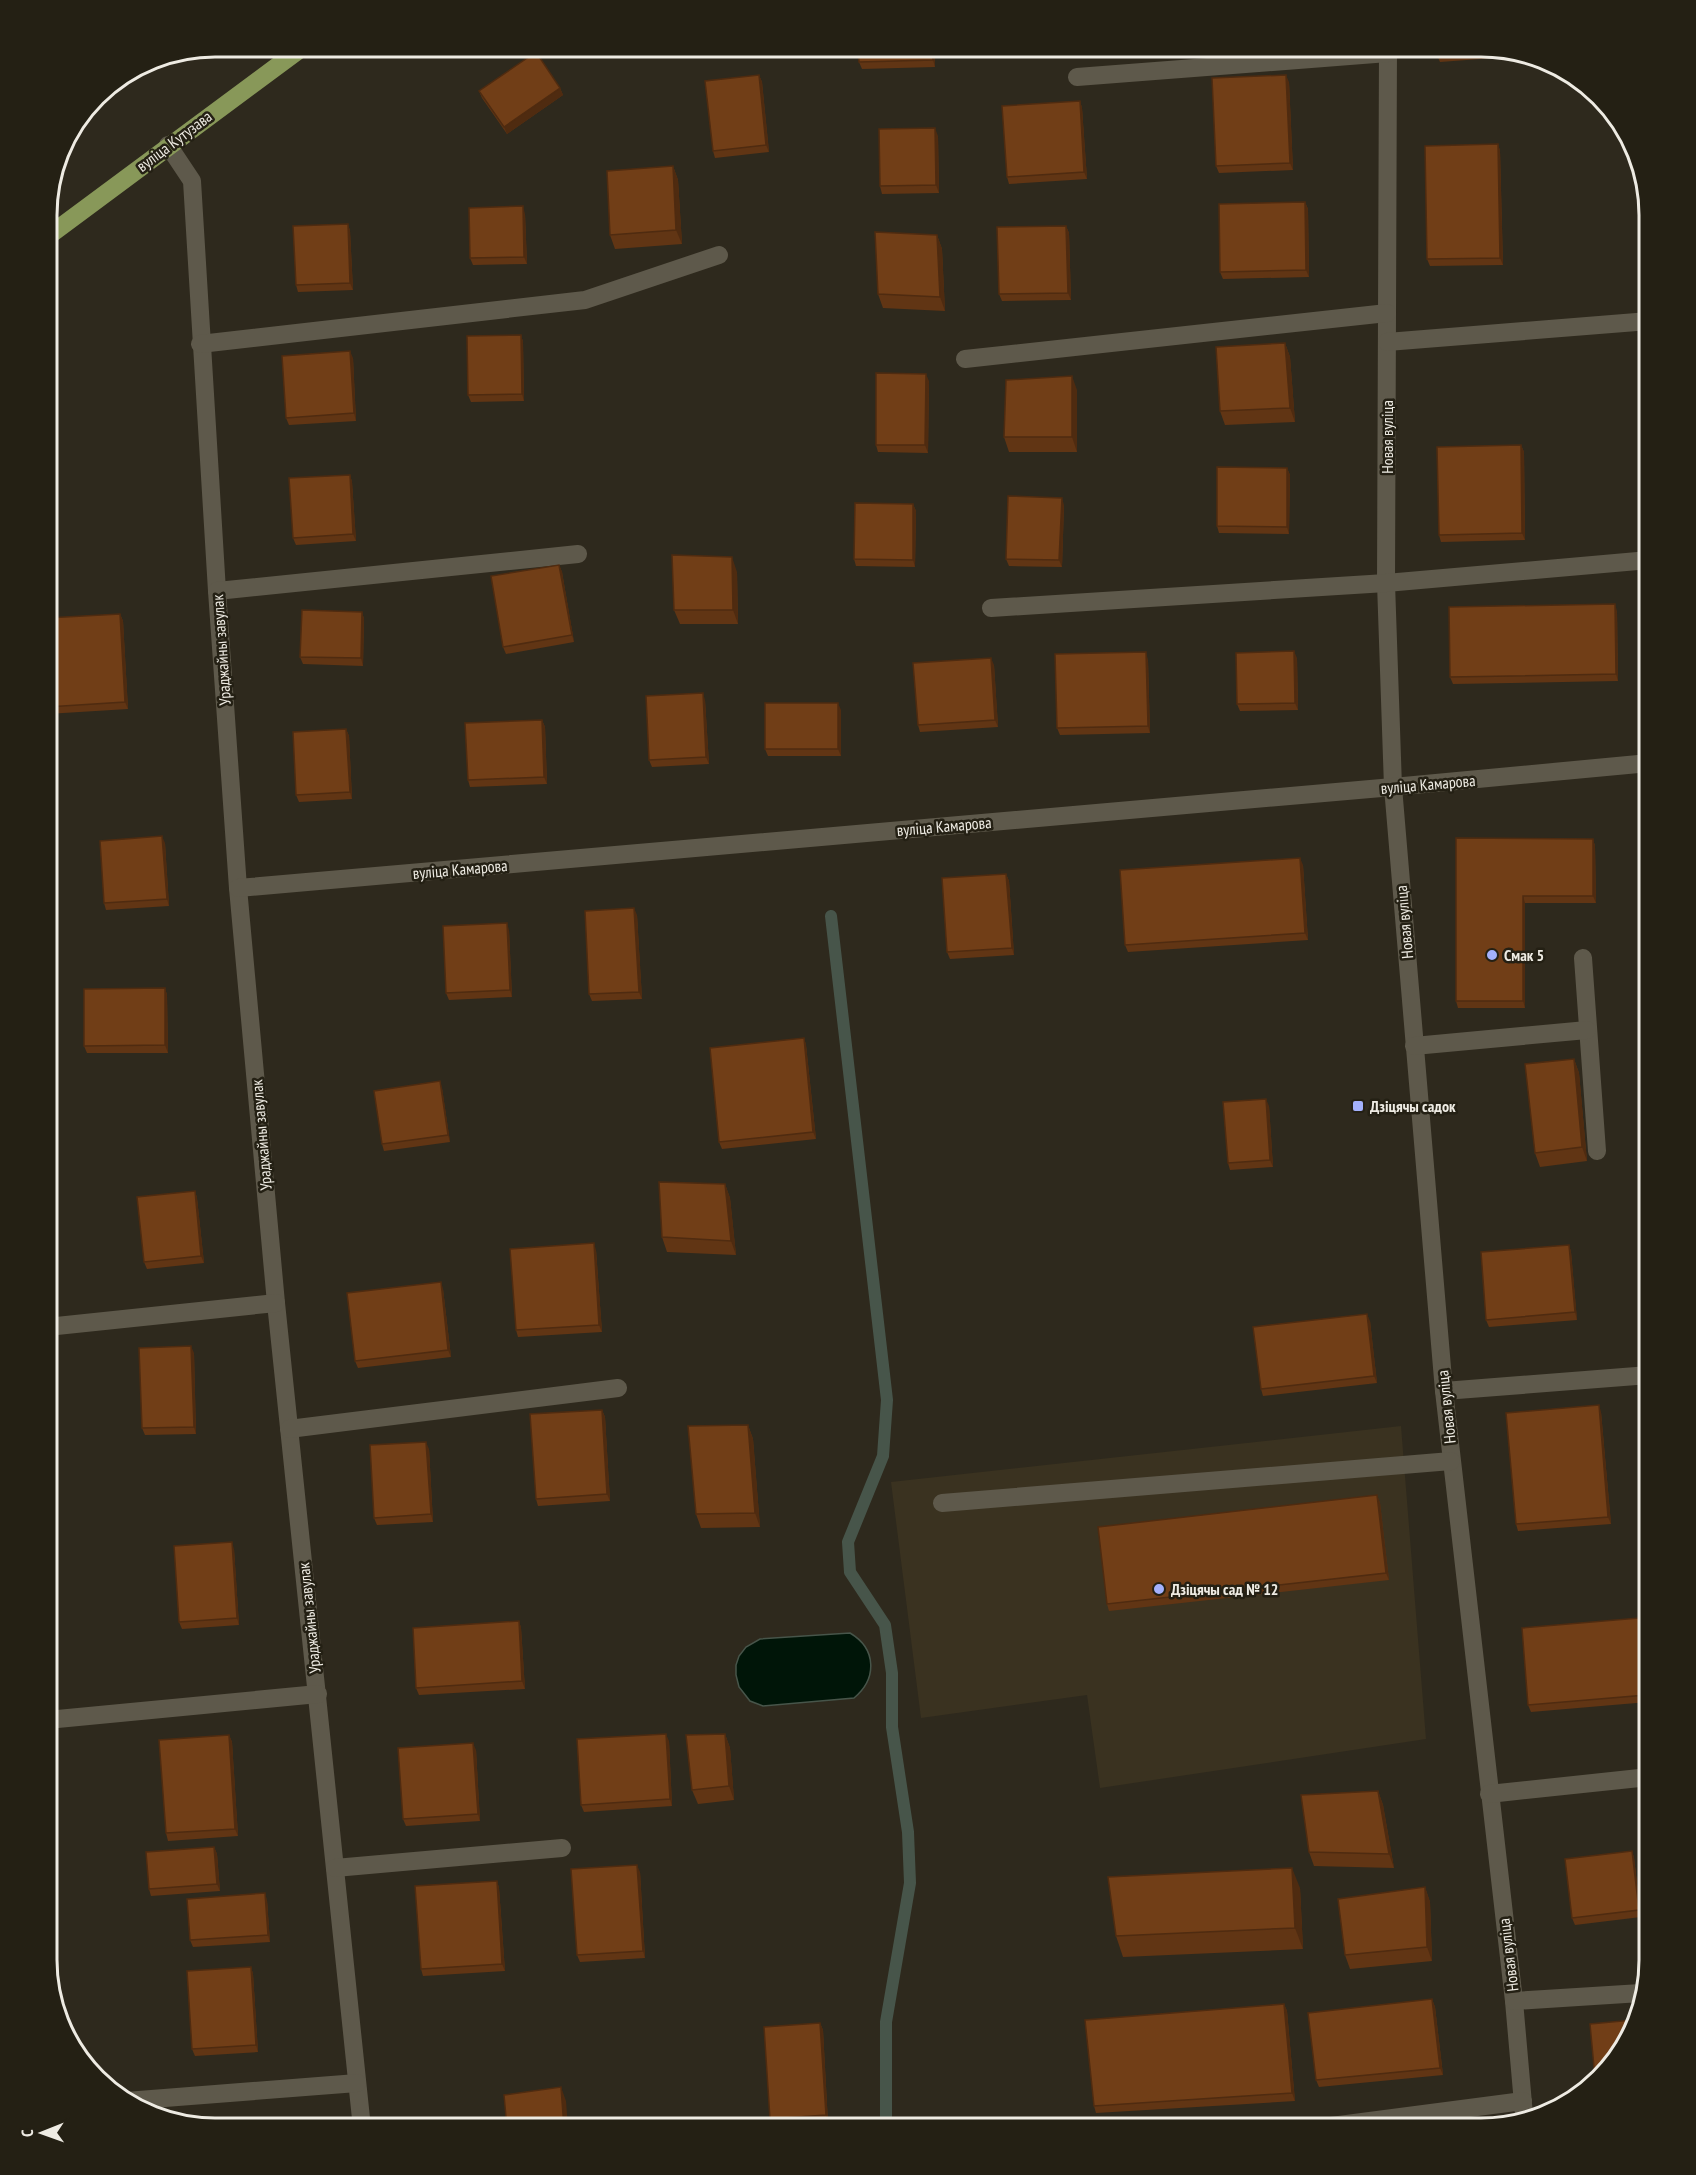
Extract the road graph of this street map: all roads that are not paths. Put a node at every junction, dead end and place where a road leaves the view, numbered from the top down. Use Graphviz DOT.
graph roads {
  1 [pos="288,57"];
  2 [pos="1307,57"];
  3 [pos="1388,57"];
  4 [pos="1077,77"];
  5 [pos="168,145"];
  6 [pos="57,229"];
  7 [pos="719,255"];
  8 [pos="1387,313"];
  9 [pos="1639,322"];
  10 [pos="1387,342"];
  11 [pos="200,344"];
  12 [pos="965,359"];
  13 [pos="578,554"];
  14 [pos="1639,561"];
  15 [pos="1386,583"];
  16 [pos="217,591"];
  17 [pos="991,608"];
  18 [pos="1639,764"];
  19 [pos="1393,787"];
  20 [pos="238,888"];
  21 [pos="1583,958"];
  22 [pos="1587,1030"];
  23 [pos="1414,1046"];
  24 [pos="1597,1151"];
  25 [pos="276,1303"];
  26 [pos="57,1326"];
  27 [pos="1639,1376"];
  28 [pos="618,1388"];
  29 [pos="1444,1391"];
  30 [pos="289,1429"];
  31 [pos="1451,1461"];
  32 [pos="942,1503"];
  33 [pos="318,1694"];
  34 [pos="57,1719"];
  35 [pos="1639,1778"];
  36 [pos="1489,1794"];
  37 [pos="562,1848"];
  38 [pos="335,1868"];
  39 [pos="1635,1993"];
  40 [pos="1514,2001"];
  41 [pos="357,2083"];
  42 [pos="141,2100"];
  43 [pos="1524,2108"];
  44 [pos="361,2118"];
  45 [pos="1420,2118"];
  1 -- 5 [label="main road, вуліца Кутузава"];
  2 -- 4 [label="street"];
  3 -- 8 [label="street, Новая вуліца"];
  5 -- 6 [label="main road, вуліца Кутузава"];
  5 -- 11 [label="street, Ураджайны завулак"];
  7 -- 11 [label="street"];
  8 -- 10 [label="street, Новая вуліца"];
  8 -- 12 [label="street"];
  9 -- 10 [label="street"];
  10 -- 15 [label="street, Новая вуліца"];
  11 -- 16 [label="street, Ураджайны завулак"];
  13 -- 16 [label="street"];
  14 -- 15 [label="street"];
  15 -- 17 [label="street"];
  15 -- 19 [label="street, Новая вуліца"];
  16 -- 20 [label="street, Ураджайны завулак"];
  18 -- 19 [label="street, вуліца Камарова"];
  19 -- 20 [label="street, вуліца Камарова"];
  19 -- 23 [label="street, Новая вуліца"];
  20 -- 25 [label="street, Ураджайны завулак"];
  21 -- 22 [label="street"];
  22 -- 23 [label="street"];
  22 -- 24 [label="street"];
  23 -- 29 [label="street, Новая вуліца"];
  25 -- 26 [label="street"];
  25 -- 30 [label="street, Ураджайны завулак"];
  27 -- 29 [label="street"];
  28 -- 30 [label="street"];
  29 -- 31 [label="street, Новая вуліца"];
  30 -- 33 [label="street, Ураджайны завулак"];
  31 -- 32 [label="street"];
  31 -- 36 [label="street, Новая вуліца"];
  33 -- 34 [label="street"];
  33 -- 38 [label="street, Ураджайны завулак"];
  35 -- 36 [label="street"];
  36 -- 40 [label="street, Новая вуліца"];
  37 -- 38 [label="street"];
  38 -- 41 [label="street, Ураджайны завулак"];
  39 -- 40 [label="street"];
  40 -- 43 [label="street, Новая вуліца"];
  41 -- 42 [label="street"];
  41 -- 44 [label="street, Ураджайны завулак"];
  43 -- 45 [label="street"];
}
